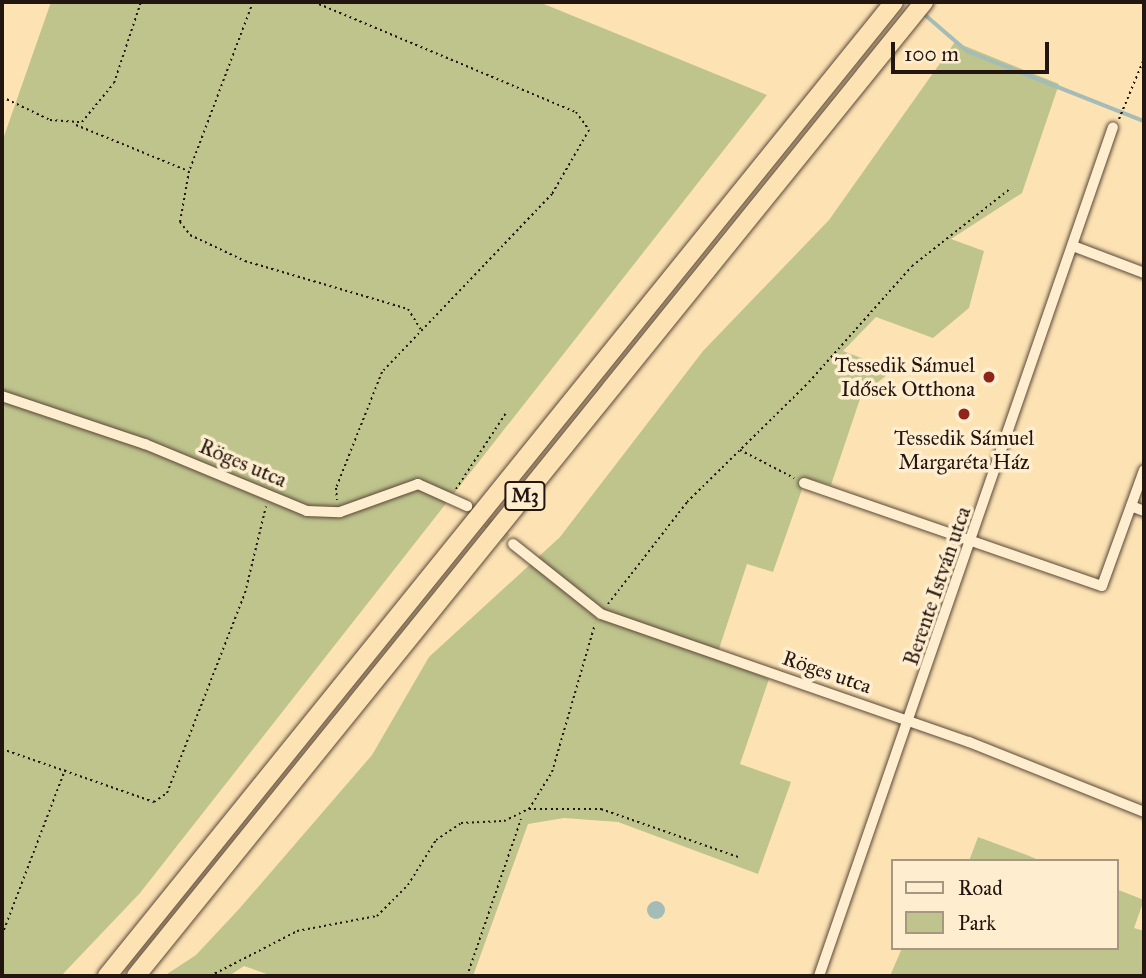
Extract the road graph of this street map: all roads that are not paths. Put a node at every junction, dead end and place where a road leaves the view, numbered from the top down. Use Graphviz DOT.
graph roads {
  1 [pos="894,2"];
  2 [pos="920,7"];
  3 [pos="1116,123"];
  4 [pos="1073,246"];
  5 [pos="1144,273"];
  6 [pos="2,396"];
  7 [pos="1144,470"];
  8 [pos="804,483"];
  9 [pos="467,506"];
  10 [pos="1131,506"];
  11 [pos="1144,511"];
  12 [pos="973,541"];
  13 [pos="513,544"];
  14 [pos="910,722"];
  15 [pos="1144,812"];
  16 [pos="107,976"];
  17 [pos="136,976"];
  18 [pos="819,976"];
  1 -- 16 [label="highway, M3"];
  2 -- 17 [label="highway, M3"];
  3 -- 4 [label="street, Berente István utca"];
  4 -- 5 [label="street"];
  4 -- 12 [label="street, Berente István utca"];
  6 -- 9 [label="street, Röges utca"];
  7 -- 10 [label="street"];
  8 -- 12 [label="street"];
  10 -- 11 [label="street"];
  10 -- 12 [label="street"];
  12 -- 14 [label="street, Berente István utca"];
  13 -- 14 [label="street, Röges utca"];
  14 -- 15 [label="street, Röges utca"];
  14 -- 18 [label="street, Berente István utca"];
}
